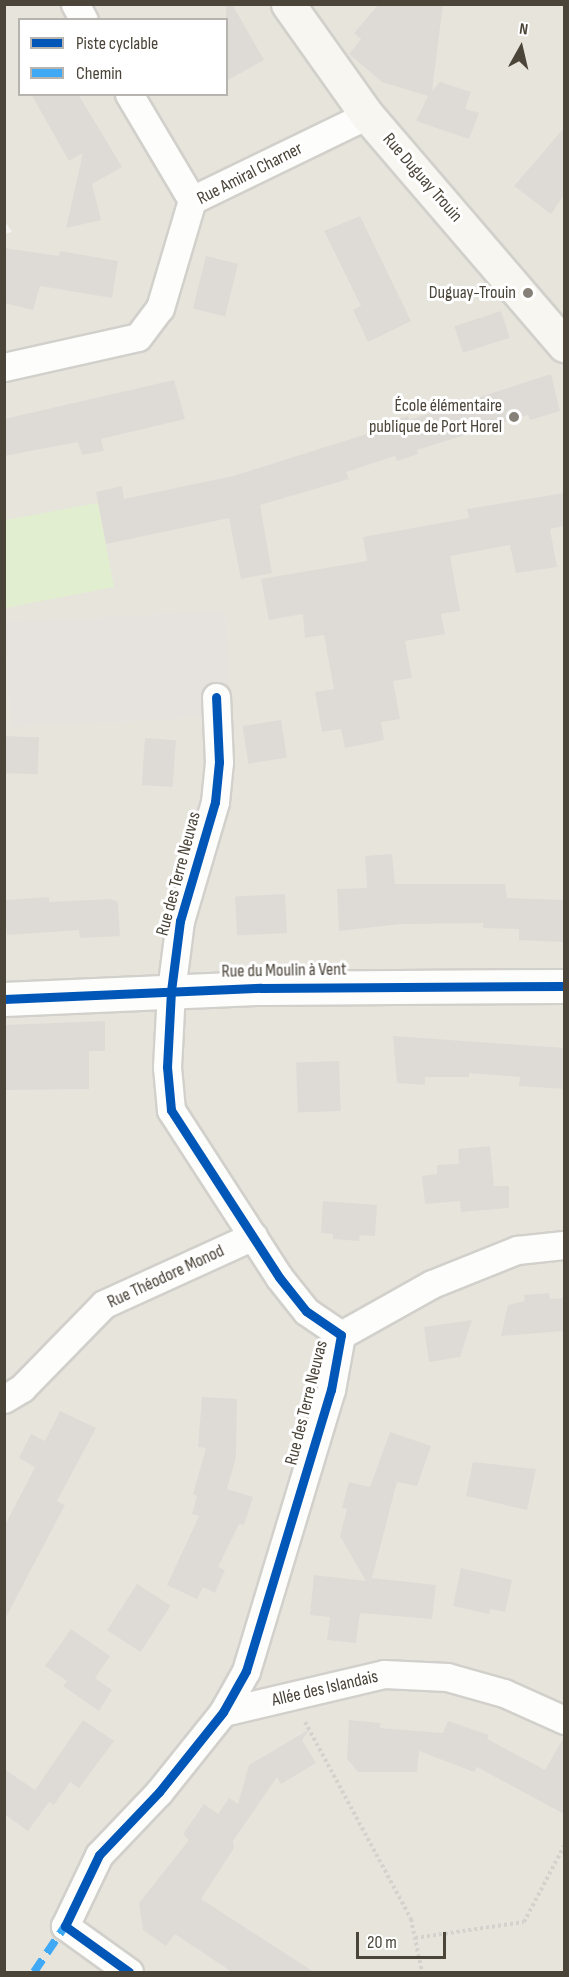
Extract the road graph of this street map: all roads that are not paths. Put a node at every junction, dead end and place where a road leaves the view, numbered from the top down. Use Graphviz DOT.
graph roads {
  1 [pos="75,4"];
  2 [pos="288,4"];
  3 [pos="83,18"];
  4 [pos="130,96"];
  5 [pos="368,115"];
  6 [pos="192,200"];
  7 [pos="564,345"];
  8 [pos="4,367"];
  9 [pos="216,697"];
  10 [pos="564,986"];
  11 [pos="171,991"];
  12 [pos="4,999"];
  13 [pos="253,1236"];
  14 [pos="564,1245"];
  15 [pos="341,1335"];
  16 [pos="13,1393"];
  17 [pos="4,1423"];
  18 [pos="223,1712"];
  19 [pos="564,1720"];
  20 [pos="129,1972"];
  1 -- 3 [label="street"];
  2 -- 5 [label="main road, Rue Duguay Trouin"];
  4 -- 6 [label="street"];
  5 -- 6 [label="street, Rue Amiral Charner"];
  5 -- 7 [label="main road, Rue Duguay Trouin"];
  6 -- 8 [label="street, Rue Amiral Charner"];
  9 -- 11 [label="street, Rue des Terre Neuvas"];
  10 -- 11 [label="street, Rue du Moulin à Vent"];
  11 -- 12 [label="street, Rue du Moulin à Vent"];
  11 -- 13 [label="street, Rue des Terre Neuvas"];
  13 -- 15 [label="street, Rue des Terre Neuvas"];
  13 -- 16 [label="street, Rue Théodore Monod"];
  14 -- 15 [label="street"];
  15 -- 18 [label="street, Rue des Terre Neuvas"];
  16 -- 17 [label="street, Rue Théodore Monod"];
  18 -- 19 [label="street, Allée des Islandais"];
  18 -- 20 [label="street, Rue des Terre Neuvas"];
}
